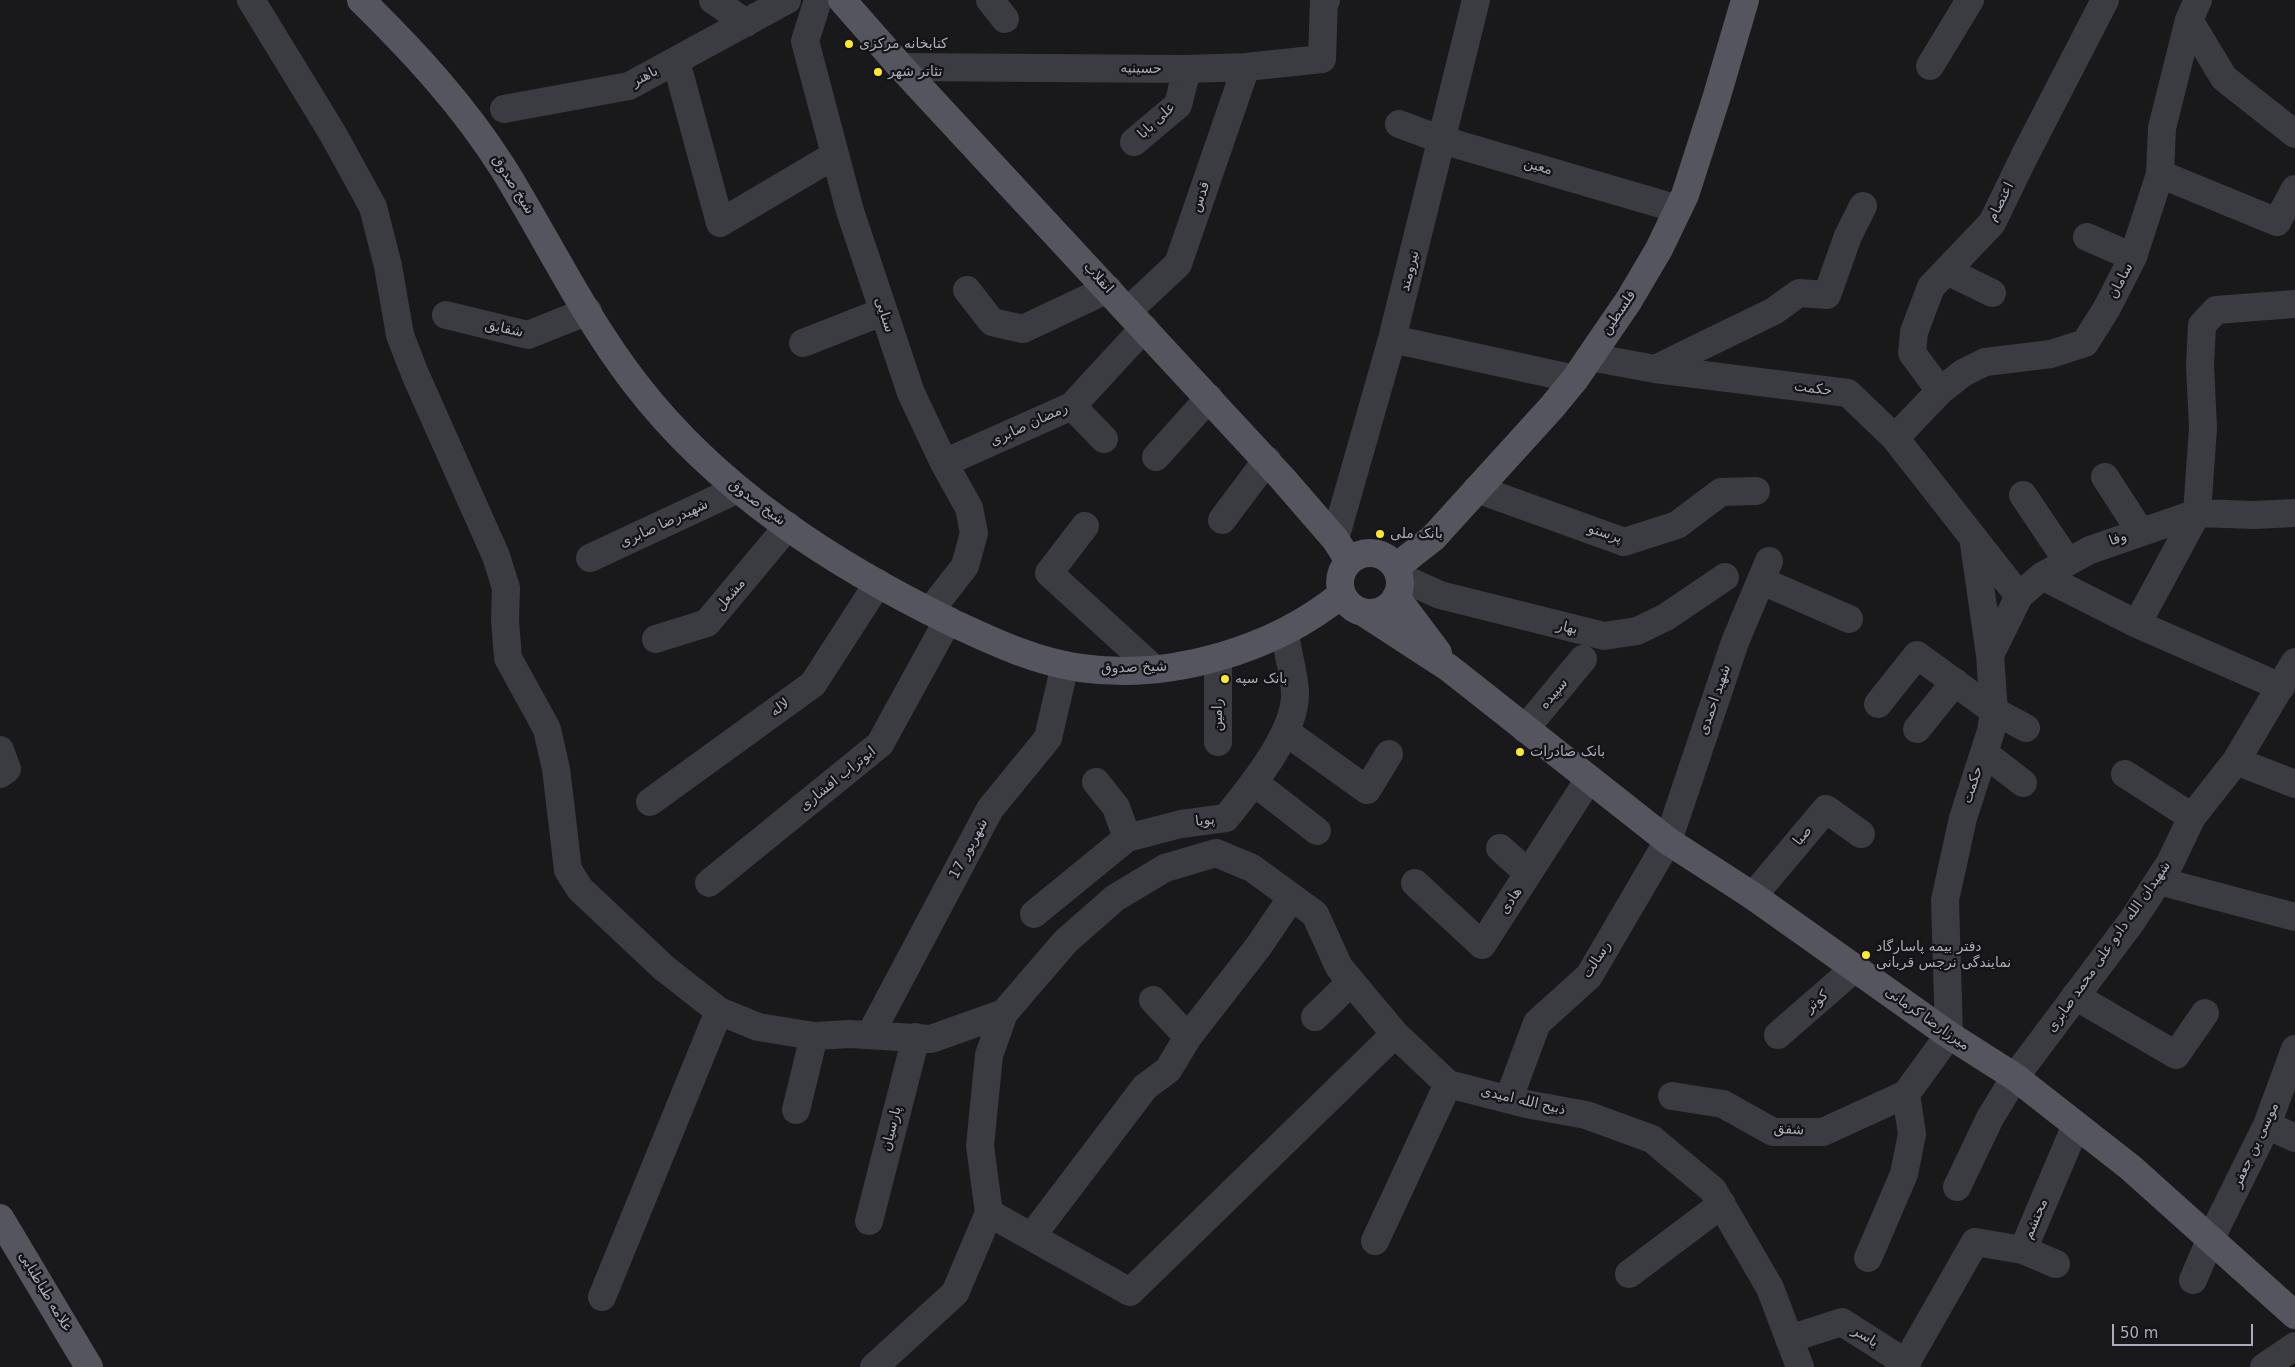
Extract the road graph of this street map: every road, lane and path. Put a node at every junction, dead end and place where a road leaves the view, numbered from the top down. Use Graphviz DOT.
graph roads {
  1 [pos="251,0"];
  2 [pos="361,0"];
  3 [pos="713,0"];
  4 [pos="787,0"];
  5 [pos="818,0"];
  6 [pos="842,0"];
  7 [pos="1325,0"];
  8 [pos="1476,0"];
  9 [pos="1745,0"];
  10 [pos="1970,0"];
  11 [pos="2105,0"];
  12 [pos="2194,10"];
  13 [pos="746,23"];
  14 [pos="676,61"];
  15 [pos="1930,66"];
  16 [pos="901,67"];
  17 [pos="1246,67"];
  18 [pos="1187,69"];
  19 [pos="504,109"];
  20 [pos="1399,124"];
  21 [pos="2295,134"];
  22 [pos="1442,140"];
  23 [pos="1134,142"];
  24 [pos="835,155"];
  25 [pos="2160,174"];
  26 [pos="2295,189"];
  27 [pos="1863,206"];
  28 [pos="1678,209"];
  29 [pos="2087,237"];
  30 [pos="2133,257"];
  31 [pos="1947,272"];
  32 [pos="967,290"];
  33 [pos="1108,290"];
  34 [pos="1992,293"];
  35 [pos="2295,304"];
  36 [pos="588,312"];
  37 [pos="882,312"];
  38 [pos="446,315"];
  39 [pos="1136,319"];
  40 [pos="1392,338"];
  41 [pos="803,343"];
  42 [pos="1582,368"];
  43 [pos="1655,369"];
  44 [pos="1940,391"];
  45 [pos="1209,398"];
  46 [pos="1072,406"];
  47 [pos="1895,438"];
  48 [pos="1104,439"];
  49 [pos="1156,457"];
  50 [pos="1267,460"];
  51 [pos="944,463"];
  52 [pos="2105,478"];
  53 [pos="738,489"];
  54 [pos="1477,489"];
  55 [pos="1756,491"];
  56 [pos="2023,495"];
  57 [pos="2197,513"];
  58 [pos="2295,513"];
  59 [pos="1222,520"];
  60 [pos="788,526"];
  61 [pos="1085,526"];
  62 [pos="2140,531"];
  63 [pos="1973,537"];
  64 [pos="1342,550"];
  65 [pos="590,558"];
  66 [pos="2068,562"];
  67 [pos="2042,576"];
  68 [pos="1725,577"];
  69 [pos="1397,581"];
  70 [pos="878,584"];
  71 [pos="1342,594"];
  72 [pos="2019,596"];
  73 [pos="1363,612"];
  74 [pos="939,616"];
  75 [pos="1849,619"];
  76 [pos="2137,624"];
  77 [pos="1285,632"];
  78 [pos="656,640"];
  79 [pos="1990,655"];
  80 [pos="1218,657"];
  81 [pos="1584,659"];
  82 [pos="2295,662"];
  83 [pos="1065,665"];
  84 [pos="1153,668"];
  85 [pos="1449,668"];
  86 [pos="1955,682"];
  87 [pos="2281,687"];
  88 [pos="1878,704"];
  89 [pos="1994,711"];
  90 [pos="2026,728"];
  91 [pos="1524,729"];
  92 [pos="1918,729"];
  93 [pos="1286,732"];
  94 [pos="1218,742"];
  95 [pos="0,750"];
  96 [pos="1984,753"];
  97 [pos="1389,754"];
  98 [pos="2236,761"];
  99 [pos="0,774"];
  100 [pos="2125,774"];
  101 [pos="1589,779"];
  102 [pos="1096,782"];
  103 [pos="1255,783"];
  104 [pos="2023,783"];
  105 [pos="2295,784"];
  106 [pos="650,802"];
  107 [pos="2192,817"];
  108 [pos="1317,830"];
  109 [pos="1861,834"];
  110 [pos="1127,838"];
  111 [pos="1668,841"];
  112 [pos="1500,848"];
  113 [pos="1528,873"];
  114 [pos="2159,881"];
  115 [pos="709,883"];
  116 [pos="1415,884"];
  117 [pos="1752,896"];
  118 [pos="1292,897"];
  119 [pos="1034,914"];
  120 [pos="2295,917"];
  121 [pos="1855,968"];
  122 [pos="1351,982"];
  123 [pos="2076,996"];
  124 [pos="1153,1000"];
  125 [pos="719,1011"];
  126 [pos="1004,1013"];
  127 [pos="2205,1013"];
  128 [pos="1315,1017"];
  129 [pos="1395,1034"];
  130 [pos="870,1035"];
  131 [pos="1778,1035"];
  132 [pos="1949,1035"];
  133 [pos="814,1036"];
  134 [pos="916,1037"];
  135 [pos="1188,1037"];
  136 [pos="2295,1049"];
  137 [pos="2015,1077"];
  138 [pos="1448,1084"];
  139 [pos="1906,1094"];
  140 [pos="1672,1096"];
  141 [pos="1509,1098"];
  142 [pos="796,1110"];
  143 [pos="2076,1125"];
  144 [pos="2267,1125"];
  145 [pos="2295,1138"];
  146 [pos="1957,1187"];
  147 [pos="1722,1204"];
  148 [pos="989,1213"];
  149 [pos="0,1218"];
  150 [pos="869,1221"];
  151 [pos="1032,1236"];
  152 [pos="2211,1238"];
  153 [pos="1375,1241"];
  154 [pos="2024,1250"];
  155 [pos="1868,1258"];
  156 [pos="2056,1264"];
  157 [pos="1629,1274"];
  158 [pos="2193,1280"];
  159 [pos="602,1297"];
  160 [pos="2295,1315"];
  161 [pos="1789,1339"];
  162 [pos="2295,1346"];
  163 [pos="1907,1365"];
  164 [pos="89,1367"];
  165 [pos="874,1367"];
  166 [pos="1800,1367"];
  167 [pos="2264,1367"];
  1 -- 125 [label="street"];
  2 -- 36 [label="main road, شیخ صدوق"];
  3 -- 13 [label="street"];
  4 -- 13 [label="street, باهنر"];
  5 -- 24 [label="street, سنایی"];
  6 -- 16 [label="main road, انقلاب"];
  7 -- 17 [label="street, حسینیه"];
  8 -- 22 [label="street, نیرومند"];
  9 -- 28 [label="main road, فلسطین"];
  10 -- 15 [label="street"];
  11 -- 31 [label="street, اعتصام"];
  12 -- 21 [label="street"];
  12 -- 25 [label="street, سامان"];
  13 -- 14 [label="street, باهنر"];
  14 -- 19 [label="street, باهنر"];
  14 -- 24 [label="street"];
  16 -- 18 [label="street, حسینیه"];
  16 -- 33 [label="main road, انقلاب"];
  17 -- 18 [label="street, حسینیه"];
  17 -- 39 [label="street, قدس"];
  18 -- 23 [label="street, علی بابا"];
  20 -- 22 [label="street, معین"];
  22 -- 28 [label="street, معین"];
  22 -- 40 [label="street, نیرومند"];
  24 -- 37 [label="street, سنایی"];
  25 -- 26 [label="street"];
  25 -- 30 [label="street, سامان"];
  27 -- 43 [label="street"];
  28 -- 42 [label="main road, فلسطین"];
  29 -- 30 [label="street"];
  30 -- 44 [label="street, سامان"];
  31 -- 34 [label="street"];
  31 -- 44 [label="street, اعتصام"];
  32 -- 33 [label="street"];
  33 -- 39 [label="main road, انقلاب"];
  35 -- 57 [label="street"];
  36 -- 38 [label="street, شقایق"];
  36 -- 53 [label="main road, شیخ صدوق"];
  37 -- 41 [label="street"];
  37 -- 51 [label="street, سنایی"];
  39 -- 45 [label="main road, انقلاب"];
  39 -- 46 [label="street, رمضان صابری"];
  40 -- 42 [label="street, حکمت"];
  40 -- 64 [label="street, نیرومند"];
  42 -- 43 [label="street, حکمت"];
  42 -- 54 [label="main road, فلسطین"];
  43 -- 47 [label="street, حکمت"];
  44 -- 47 [label="street, سامان"];
  45 -- 49 [label="street"];
  45 -- 50 [label="main road, انقلاب"];
  46 -- 48 [label="street"];
  46 -- 51 [label="street, رمضان صابری"];
  47 -- 63 [label="street, حکمت"];
  50 -- 59 [label="street"];
  50 -- 64 [label="main road, انقلاب"];
  51 -- 74 [label="street, سنایی"];
  52 -- 62 [label="street"];
  53 -- 60 [label="main road, شیخ صدوق"];
  53 -- 65 [label="street, شهیدرضا صابری"];
  54 -- 55 [label="street, پرستو"];
  54 -- 69 [label="main road, فلسطین"];
  56 -- 66 [label="street"];
  57 -- 58 [label="street, وفا"];
  57 -- 62 [label="street, وفا"];
  57 -- 76 [label="street"];
  60 -- 70 [label="main road, شیخ صدوق"];
  60 -- 78 [label="street, مشعل"];
  61 -- 84 [label="street"];
  62 -- 66 [label="street, وفا"];
  63 -- 72 [label="street, حکمت"];
  63 -- 79 [label="street, حکمت"];
  64 -- 69 [label="main road"];
  64 -- 71 [label="main road"];
  66 -- 67 [label="street, وفا"];
  67 -- 72 [label="street, وفا"];
  67 -- 76 [label="street"];
  68 -- 69 [label="street, بهار"];
  69 -- 73 [label="main road, فلسطین"];
  69 -- 85 [label="main road"];
  70 -- 74 [label="main road, شیخ صدوق"];
  70 -- 106 [label="street, لاله"];
  71 -- 73 [label="main road"];
  71 -- 77 [label="main road, شیخ صدوق"];
  72 -- 79 [label="street, وفا"];
  73 -- 85 [label="main road"];
  74 -- 83 [label="main road, شیخ صدوق"];
  74 -- 115 [label="street, ابوتراب افشاری"];
  75 -- 111 [label="street, شهید احمدی"];
  76 -- 87 [label="street"];
  77 -- 80 [label="main road, شیخ صدوق"];
  77 -- 93 [label="street, پویا"];
  79 -- 89 [label="street, حکمت"];
  80 -- 84 [label="main road, شیخ صدوق"];
  80 -- 94 [label="street, رامین"];
  81 -- 91 [label="street, سپیده"];
  82 -- 87 [label="street, شهیدان الله دادو علی محمد صابری"];
  83 -- 84 [label="main road, شیخ صدوق"];
  83 -- 130 [label="street, 17 شهریور"];
  85 -- 91 [label="main road, میرزارضا کرمانی"];
  86 -- 88 [label="street"];
  86 -- 89 [label="street"];
  86 -- 92 [label="street"];
  87 -- 98 [label="street, شهیدان الله دادو علی محمد صابری"];
  89 -- 90 [label="street"];
  89 -- 96 [label="street, حکمت"];
  91 -- 101 [label="main road, میرزارضا کرمانی"];
  93 -- 97 [label="street"];
  93 -- 103 [label="street, پویا"];
  95 -- 99 [label="street"];
  96 -- 104 [label="street"];
  96 -- 132 [label="street, حکمت"];
  98 -- 105 [label="street"];
  98 -- 107 [label="street, شهیدان الله دادو علی محمد صابری"];
  100 -- 107 [label="street"];
  101 -- 111 [label="main road, میرزارضا کرمانی"];
  101 -- 113 [label="street, هادی"];
  102 -- 110 [label="street"];
  103 -- 108 [label="street"];
  103 -- 110 [label="street, پویا"];
  107 -- 114 [label="street, شهیدان الله دادو علی محمد صابری"];
  109 -- 117 [label="street, صبا"];
  110 -- 119 [label="street, پویا"];
  111 -- 117 [label="main road, میرزارضا کرمانی"];
  111 -- 141 [label="street, رسالت"];
  112 -- 113 [label="street"];
  113 -- 116 [label="street, هادی"];
  114 -- 120 [label="street"];
  114 -- 123 [label="street, شهیدان الله دادو علی محمد صابری"];
  117 -- 121 [label="main road, میرزارضا کرمانی"];
  118 -- 122 [label="street"];
  118 -- 126 [label="street"];
  118 -- 135 [label="street"];
  121 -- 131 [label="street, کوثر"];
  121 -- 132 [label="main road, میرزارضا کرمانی"];
  122 -- 128 [label="street"];
  122 -- 129 [label="street"];
  123 -- 127 [label="street"];
  123 -- 137 [label="street, شهیدان الله دادو علی محمد صابری"];
  124 -- 135 [label="street"];
  125 -- 133 [label="street"];
  125 -- 159 [label="street"];
  126 -- 134 [label="street"];
  126 -- 148 [label="street"];
  129 -- 138 [label="street"];
  129 -- 151 [label="street"];
  130 -- 133 [label="street"];
  130 -- 134 [label="street"];
  132 -- 137 [label="main road, میرزارضا کرمانی"];
  132 -- 139 [label="street, شفق"];
  133 -- 142 [label="street"];
  134 -- 150 [label="street, پارسیان"];
  135 -- 151 [label="street"];
  136 -- 144 [label="street, موسی بن جعفر"];
  137 -- 143 [label="main road, میرزارضا کرمانی"];
  137 -- 146 [label="street, شهیدان الله دادو علی محمد صابری"];
  138 -- 141 [label="street, ذبیح الله امیدی"];
  138 -- 153 [label="street"];
  139 -- 140 [label="street, شفق"];
  139 -- 155 [label="street"];
  141 -- 147 [label="street, ذبیح الله امیدی"];
  143 -- 152 [label="main road, میرزارضا کرمانی"];
  143 -- 154 [label="street, محتشم"];
  144 -- 145 [label="street"];
  144 -- 152 [label="street, موسی بن جعفر"];
  147 -- 157 [label="street"];
  147 -- 161 [label="street, ذبیح الله امیدی"];
  148 -- 151 [label="street"];
  148 -- 165 [label="street"];
  149 -- 164 [label="main road, علامه طباطبایی"];
  152 -- 158 [label="street, موسی بن جعفر"];
  152 -- 160 [label="main road, میرزارضا کرمانی"];
  154 -- 156 [label="street"];
  154 -- 163 [label="street, محتشم"];
  161 -- 163 [label="street, یاسر"];
  161 -- 166 [label="street, ذبیح الله امیدی"];
  162 -- 167 [label="street"];
}
